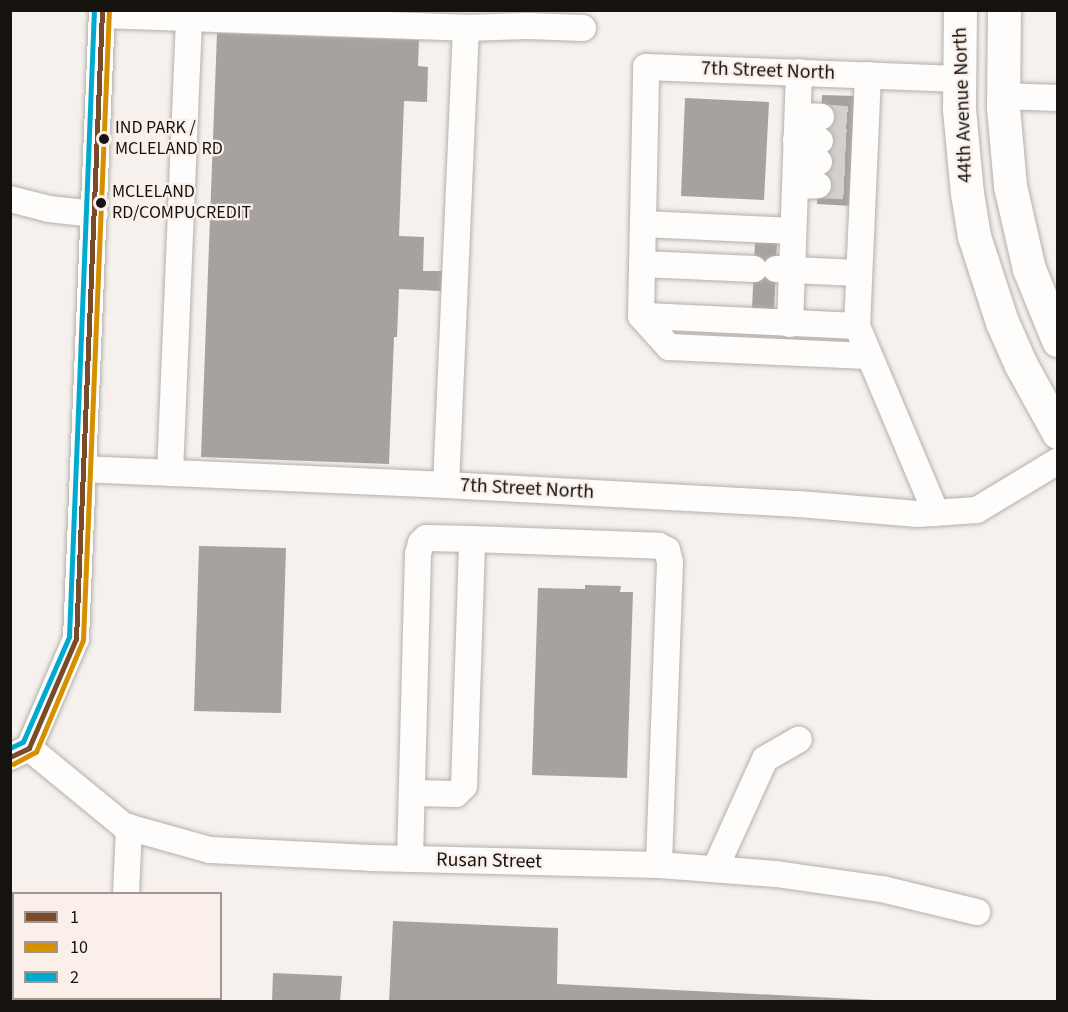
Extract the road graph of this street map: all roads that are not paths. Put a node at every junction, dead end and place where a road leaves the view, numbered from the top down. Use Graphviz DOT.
graph roads {
  1 [pos="960,10"];
  2 [pos="1004,10"];
  3 [pos="102,13"];
  4 [pos="189,18"];
  5 [pos="466,28"];
  6 [pos="583,28"];
  7 [pos="800,72"];
  8 [pos="868,75"];
  9 [pos="959,79"];
  10 [pos="1002,96"];
  11 [pos="1058,98"];
  12 [pos="10,199"];
  13 [pos="95,214"];
  14 [pos="643,224"];
  15 [pos="793,231"];
  16 [pos="642,264"];
  17 [pos="774,270"];
  18 [pos="858,273"];
  19 [pos="641,316"];
  20 [pos="789,324"];
  21 [pos="857,326"];
  22 [pos="1058,340"];
  23 [pos="867,356"];
  24 [pos="1058,432"];
  25 [pos="1058,461"];
  26 [pos="84,470"];
  27 [pos="170,473"];
  28 [pos="446,485"];
  29 [pos="936,513"];
  30 [pos="472,539"];
  31 [pos="799,739"];
  32 [pos="20,752"];
  33 [pos="413,793"];
  34 [pos="129,827"];
  35 [pos="410,859"];
  36 [pos="659,866"];
  37 [pos="715,869"];
  38 [pos="126,892"];
  39 [pos="977,912"];
  1 -- 9 [label="main road, 44th Avenue North"];
  2 -- 10 [label="main road, 44th Avenue North"];
  3 -- 4 [label="lane"];
  3 -- 13 [label="lane"];
  4 -- 5 [label="lane"];
  4 -- 27 [label="lane"];
  5 -- 6 [label="lane"];
  5 -- 28 [label="lane, 7th Street North"];
  7 -- 8 [label="lane, 7th Street North"];
  7 -- 14 [label="lane, 7th Street North"];
  7 -- 15 [label="lane"];
  8 -- 9 [label="lane, 7th Street North"];
  8 -- 18 [label="lane"];
  9 -- 24 [label="main road, 44th Avenue North"];
  10 -- 11 [label="lane"];
  10 -- 22 [label="main road, 44th Avenue North"];
  12 -- 13 [label="lane"];
  13 -- 26 [label="lane"];
  14 -- 15 [label="lane"];
  14 -- 16 [label="lane, 7th Street North"];
  15 -- 17 [label="lane"];
  16 -- 17 [label="lane"];
  16 -- 19 [label="lane, 7th Street North"];
  17 -- 18 [label="lane"];
  17 -- 20 [label="lane"];
  18 -- 21 [label="lane"];
  19 -- 20 [label="lane"];
  19 -- 23 [label="lane"];
  20 -- 21 [label="lane"];
  21 -- 23 [label="lane"];
  23 -- 29 [label="lane"];
  25 -- 29 [label="lane, 7th Street North"];
  26 -- 27 [label="lane"];
  26 -- 32 [label="lane"];
  27 -- 28 [label="lane"];
  28 -- 29 [label="lane, 7th Street North"];
  30 -- 33 [label="lane"];
  30 -- 33 [label="lane"];
  30 -- 36 [label="lane"];
  31 -- 37 [label="lane"];
  32 -- 34 [label="lane, Rusan Street"];
  33 -- 35 [label="lane"];
  34 -- 35 [label="lane, Rusan Street"];
  34 -- 38 [label="lane"];
  35 -- 36 [label="lane, Rusan Street"];
  36 -- 37 [label="lane, Rusan Street"];
  37 -- 39 [label="lane, Rusan Street"];
}
